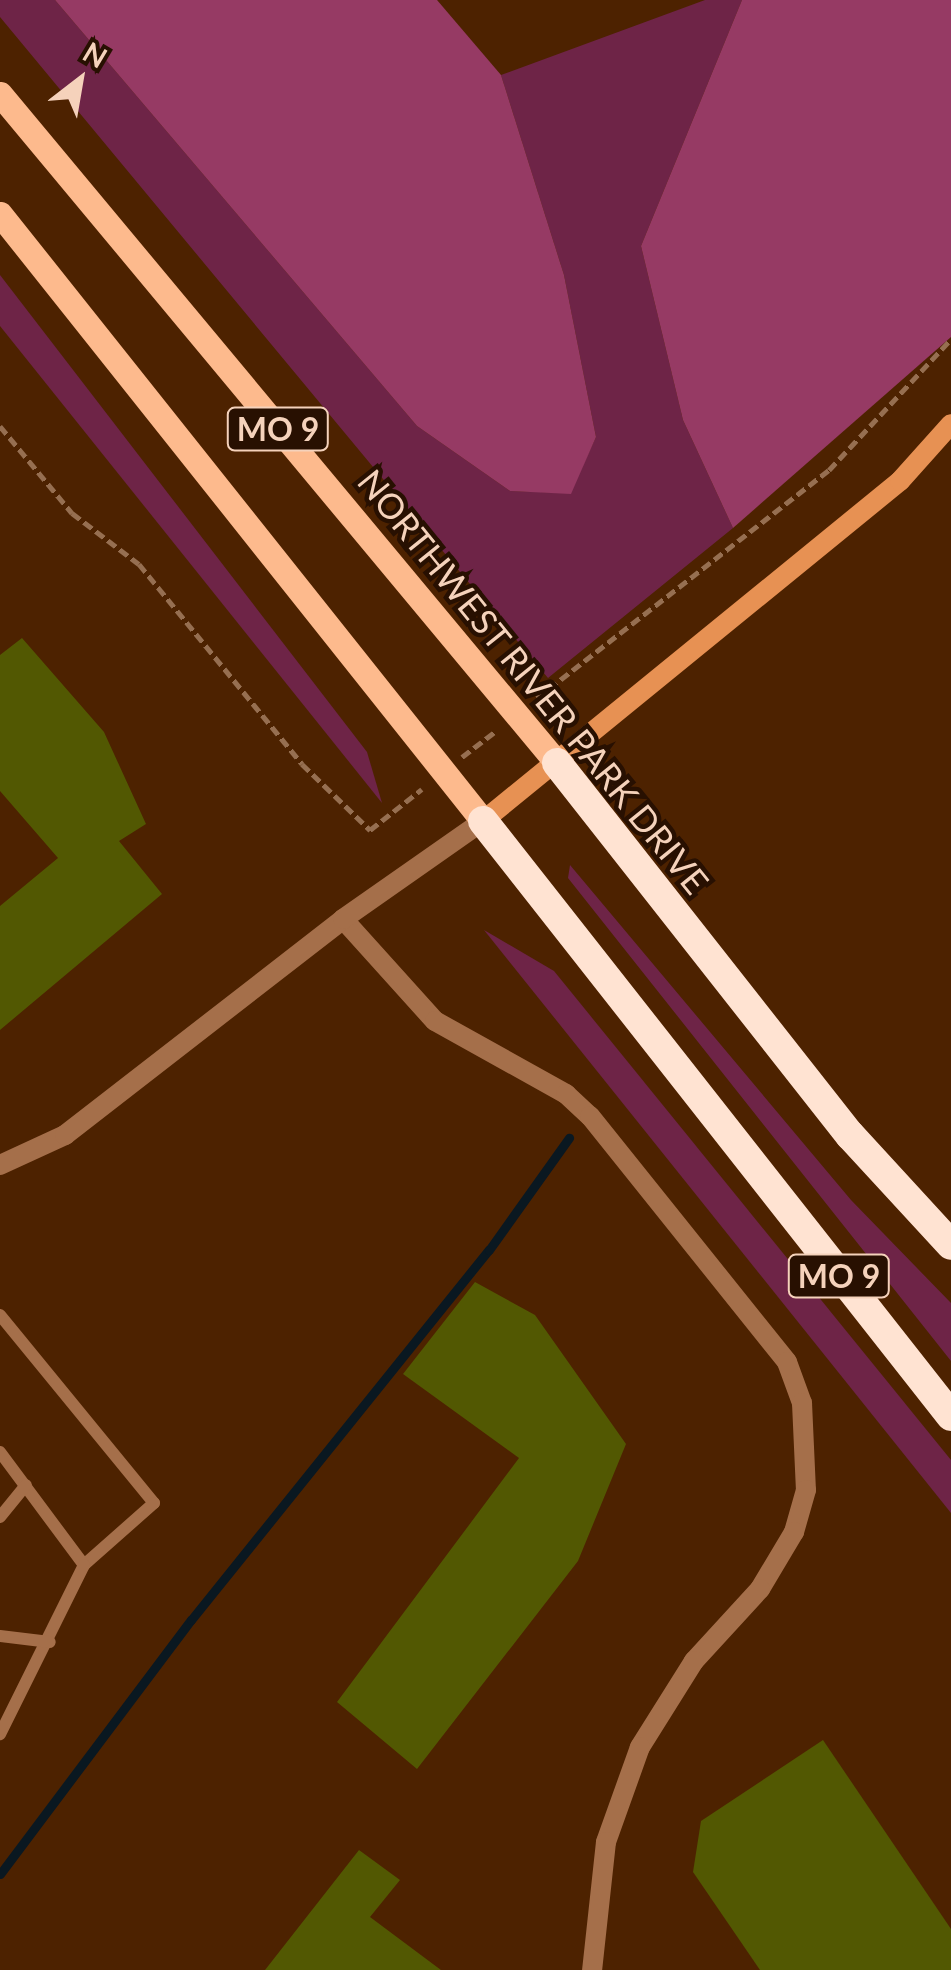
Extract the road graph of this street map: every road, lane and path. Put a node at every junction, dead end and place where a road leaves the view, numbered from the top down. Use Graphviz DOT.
graph roads {
  1 [pos="0,94"];
  2 [pos="0,214"];
  3 [pos="951,339"];
  4 [pos="951,424"];
  5 [pos="766,520"];
  6 [pos="557,763"];
  7 [pos="483,821"];
  8 [pos="343,918"];
  9 [pos="0,1164"];
  10 [pos="951,1245"];
  11 [pos="0,1315"];
  12 [pos="951,1416"];
  13 [pos="0,1452"];
  14 [pos="26,1486"];
  15 [pos="0,1517"];
  16 [pos="84,1566"];
  17 [pos="0,1636"];
  18 [pos="50,1642"];
  19 [pos="0,1734"];
  20 [pos="592,1970"];
  1 -- 6 [label="main road, NORTHWEST RIVER PARK DRIVE / MO 9"];
  2 -- 7 [label="main road, MO 9"];
  3 -- 5 [label="path"];
  4 -- 6 [label="street"];
  6 -- 7 [label="street"];
  6 -- 10 [label="highway, NORTHWEST RIVER PARK DRIVE / MO 9"];
  7 -- 8 [label="street"];
  7 -- 12 [label="highway, MO 9"];
  8 -- 9 [label="street"];
  8 -- 20 [label="street"];
  11 -- 16 [label="lane"];
  13 -- 14 [label="lane"];
  14 -- 15 [label="lane"];
  14 -- 16 [label="lane"];
  16 -- 18 [label="lane"];
  17 -- 18 [label="lane"];
  18 -- 19 [label="lane"];
}
